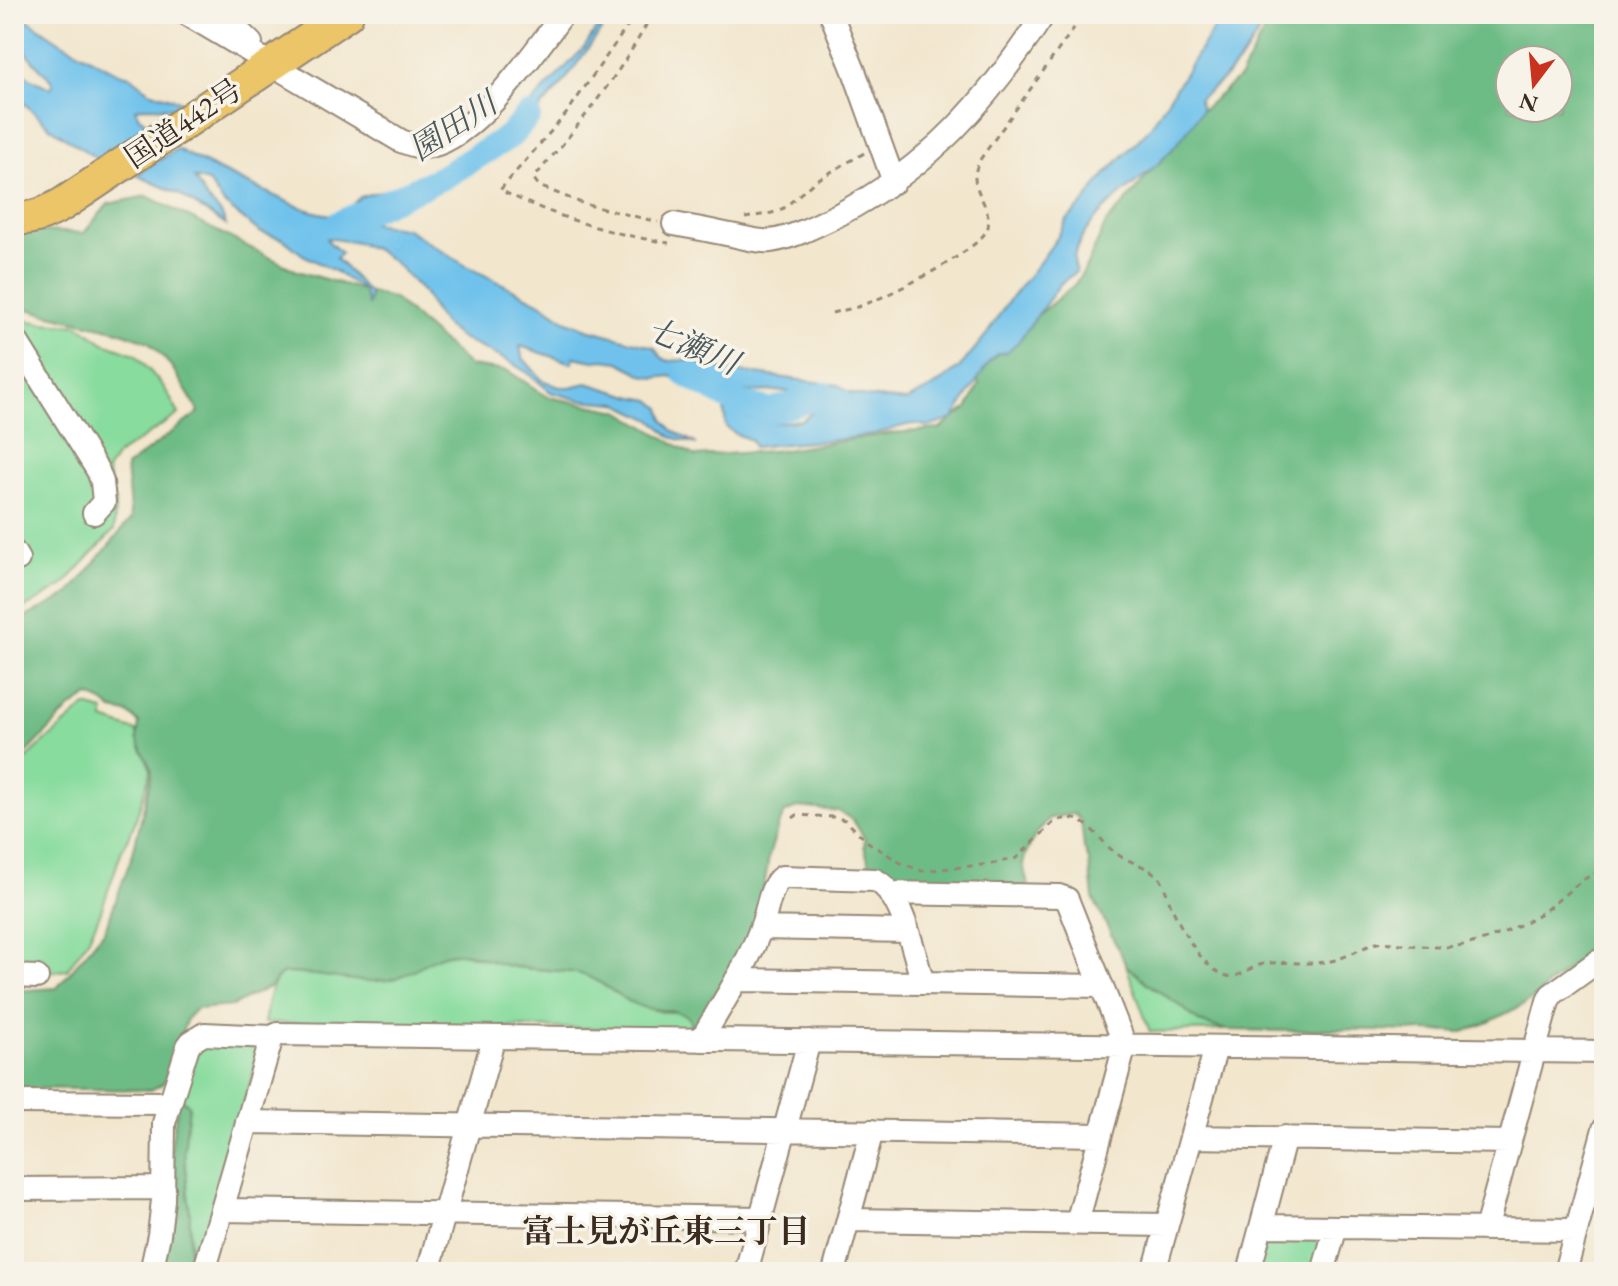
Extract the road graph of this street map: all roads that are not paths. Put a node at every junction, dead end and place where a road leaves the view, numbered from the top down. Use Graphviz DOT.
graph roads {
  1 [pos="187,14"];
  2 [pos="221,14"];
  3 [pos="347,14"];
  4 [pos="563,14"];
  5 [pos="831,14"];
  6 [pos="1044,14"];
  7 [pos="271,63"];
  8 [pos="894,182"];
  9 [pos="14,218"];
  10 [pos="677,234"];
  11 [pos="14,337"];
  12 [pos="94,513"];
  13 [pos="889,893"];
  14 [pos="761,928"];
  15 [pos="906,931"];
  16 [pos="1604,959"];
  17 [pos="14,976"];
  18 [pos="37,977"];
  19 [pos="736,980"];
  20 [pos="923,983"];
  21 [pos="1102,986"];
  22 [pos="272,1037"];
  23 [pos="494,1037"];
  24 [pos="701,1040"];
  25 [pos="809,1041"];
  26 [pos="1125,1045"];
  27 [pos="1216,1047"];
  28 [pos="1534,1051"];
  29 [pos="1604,1052"];
  30 [pos="14,1102"];
  31 [pos="169,1103"];
  32 [pos="247,1122"];
  33 [pos="469,1125"];
  34 [pos="784,1130"];
  35 [pos="872,1131"];
  36 [pos="1100,1135"];
  37 [pos="1191,1137"];
  38 [pos="1285,1137"];
  39 [pos="1603,1138"];
  40 [pos="1509,1142"];
  41 [pos="164,1188"];
  42 [pos="14,1189"];
  43 [pos="223,1210"];
  44 [pos="445,1213"];
  45 [pos="760,1218"];
  46 [pos="849,1220"];
  47 [pos="1077,1223"];
  48 [pos="1167,1225"];
  49 [pos="1262,1226"];
  50 [pos="1336,1227"];
  51 [pos="1486,1229"];
  52 [pos="1576,1230"];
  53 [pos="151,1272"];
  54 [pos="204,1272"];
  55 [pos="428,1272"];
  56 [pos="746,1272"];
  57 [pos="834,1272"];
  58 [pos="1154,1272"];
  59 [pos="1249,1272"];
  60 [pos="1323,1272"];
  61 [pos="1565,1272"];
  1 -- 7 [label="street"];
  2 -- 7 [label="street"];
  3 -- 7 [label="highway, 国道442号"];
  4 -- 7 [label="street"];
  5 -- 8 [label="street"];
  6 -- 8 [label="street"];
  7 -- 9 [label="highway, 国道442号"];
  8 -- 10 [label="street"];
  11 -- 12 [label="street"];
  13 -- 14 [label="street"];
  13 -- 15 [label="street"];
  13 -- 21 [label="street"];
  14 -- 15 [label="street"];
  14 -- 19 [label="street"];
  15 -- 20 [label="street"];
  16 -- 28 [label="street"];
  17 -- 18 [label="street"];
  19 -- 20 [label="street"];
  19 -- 24 [label="street"];
  20 -- 21 [label="street"];
  21 -- 26 [label="street"];
  22 -- 23 [label="street"];
  22 -- 31 [label="street"];
  22 -- 32 [label="street"];
  23 -- 24 [label="street"];
  23 -- 33 [label="street"];
  24 -- 25 [label="street"];
  25 -- 26 [label="street"];
  25 -- 34 [label="street"];
  26 -- 27 [label="street"];
  26 -- 36 [label="street"];
  27 -- 28 [label="street"];
  27 -- 37 [label="street"];
  28 -- 29 [label="street"];
  28 -- 40 [label="street"];
  30 -- 31 [label="street"];
  31 -- 41 [label="street"];
  32 -- 33 [label="street"];
  32 -- 43 [label="street"];
  33 -- 34 [label="street"];
  33 -- 44 [label="street"];
  34 -- 35 [label="street"];
  34 -- 45 [label="street"];
  35 -- 36 [label="street"];
  35 -- 46 [label="street"];
  36 -- 47 [label="street"];
  37 -- 38 [label="street"];
  37 -- 48 [label="street"];
  38 -- 40 [label="street"];
  38 -- 49 [label="street"];
  39 -- 52 [label="street"];
  40 -- 51 [label="street"];
  41 -- 42 [label="street"];
  41 -- 53 [label="street"];
  43 -- 44 [label="street"];
  43 -- 54 [label="street"];
  44 -- 45 [label="street"];
  44 -- 55 [label="street"];
  45 -- 56 [label="street"];
  46 -- 47 [label="street"];
  46 -- 57 [label="street"];
  47 -- 48 [label="street"];
  48 -- 58 [label="street"];
  49 -- 50 [label="street"];
  49 -- 59 [label="street"];
  50 -- 51 [label="street"];
  50 -- 60 [label="street"];
  51 -- 52 [label="street"];
  52 -- 61 [label="street"];
}
